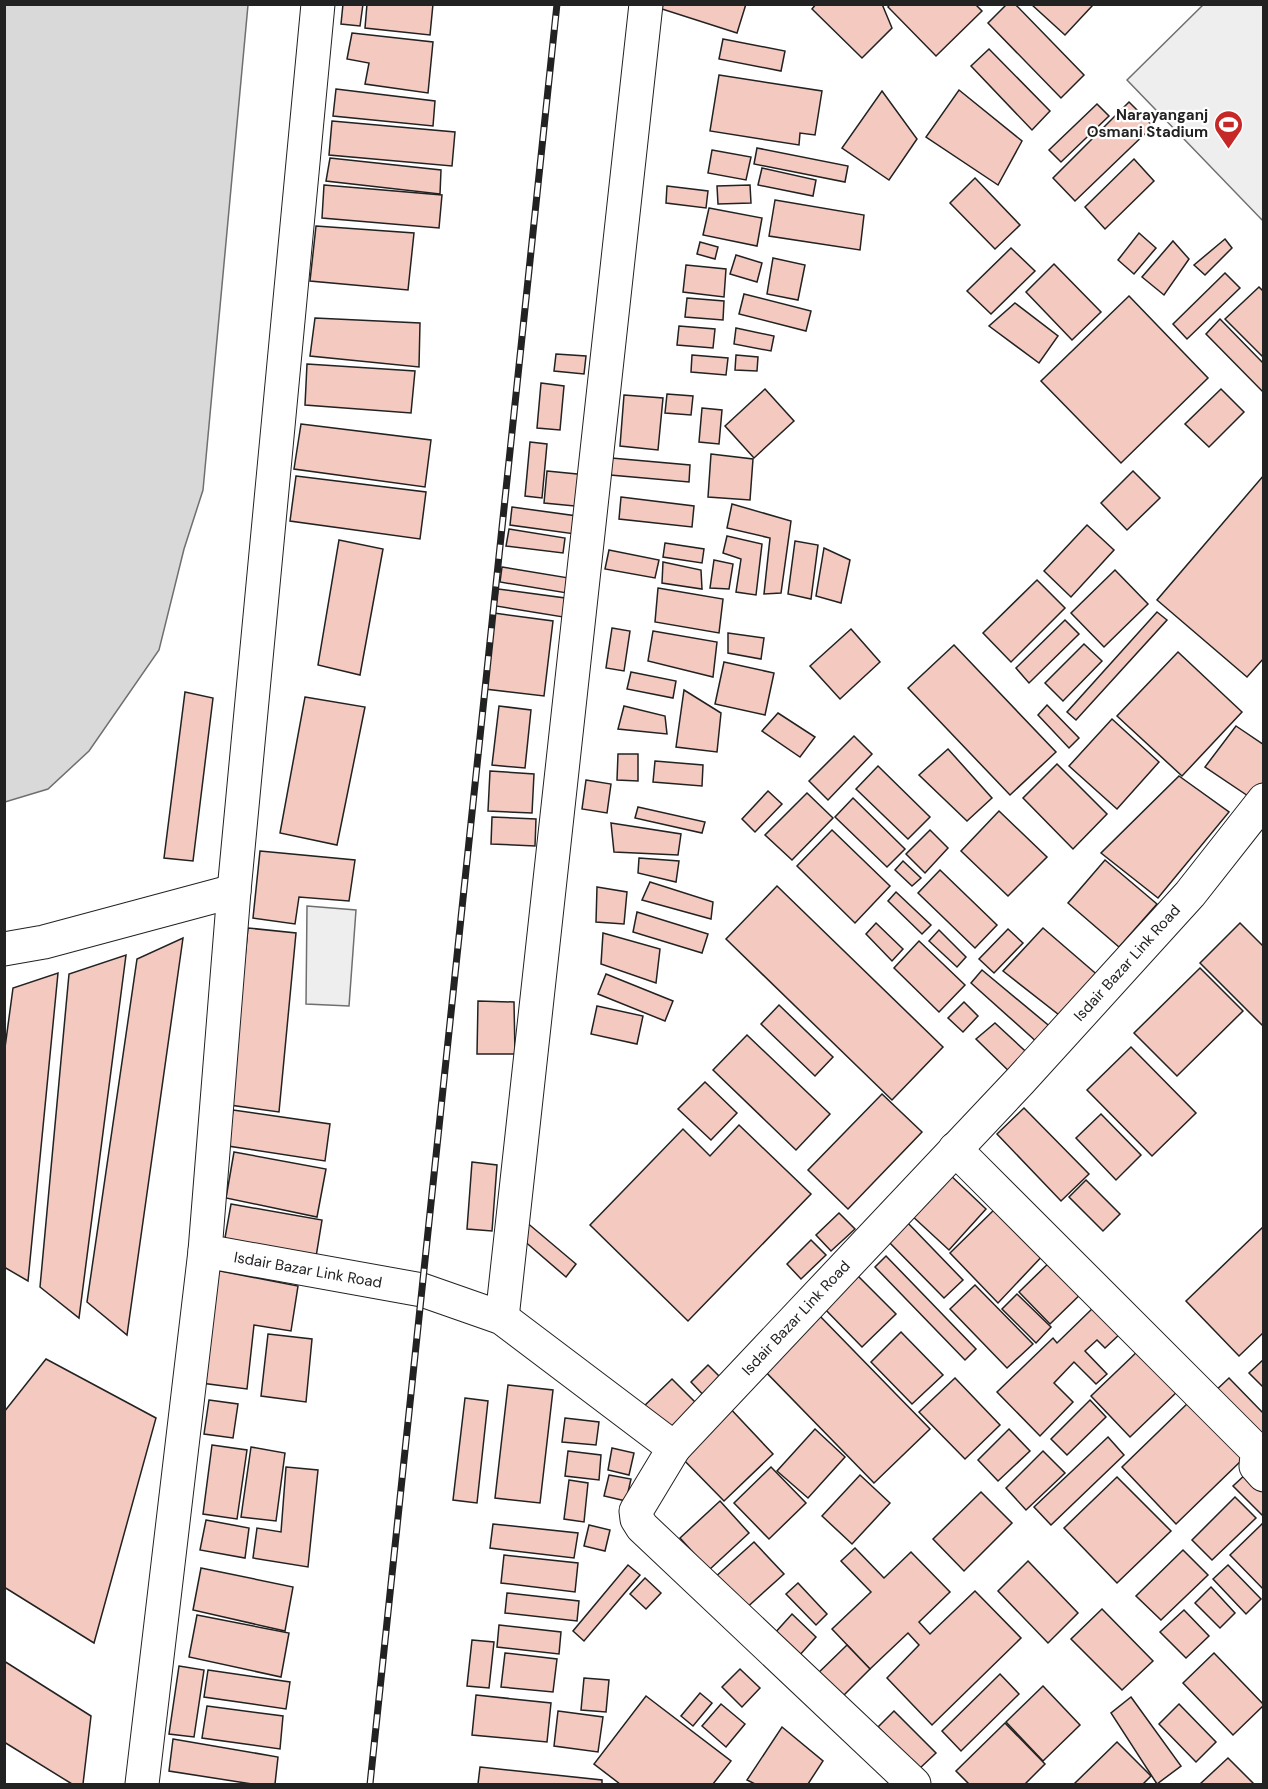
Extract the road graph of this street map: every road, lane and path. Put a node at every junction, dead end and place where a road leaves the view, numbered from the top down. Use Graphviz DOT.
graph roads {
  1 [pos="318,4"];
  2 [pos="646,4"];
  3 [pos="1263,800"];
  4 [pos="234,891"];
  5 [pos="4,949"];
  6 [pos="955,1149"];
  7 [pos="205,1251"];
  8 [pos="502,1318"];
  9 [pos="674,1448"];
  10 [pos="1263,1474"];
  11 [pos="142,1785"];
  12 [pos="914,1785"];
  1 -- 4 [label="street"];
  2 -- 8 [label="street"];
  3 -- 6 [label="street, Isdair Bazar Link Road"];
  4 -- 5 [label="street"];
  4 -- 7 [label="street"];
  6 -- 9 [label="street, Isdair Bazar Link Road"];
  6 -- 10 [label="street"];
  7 -- 8 [label="street, Isdair Bazar Link Road"];
  7 -- 11 [label="street"];
  8 -- 9 [label="street, Isdair Bazar Link Road"];
  9 -- 12 [label="street"];
}
